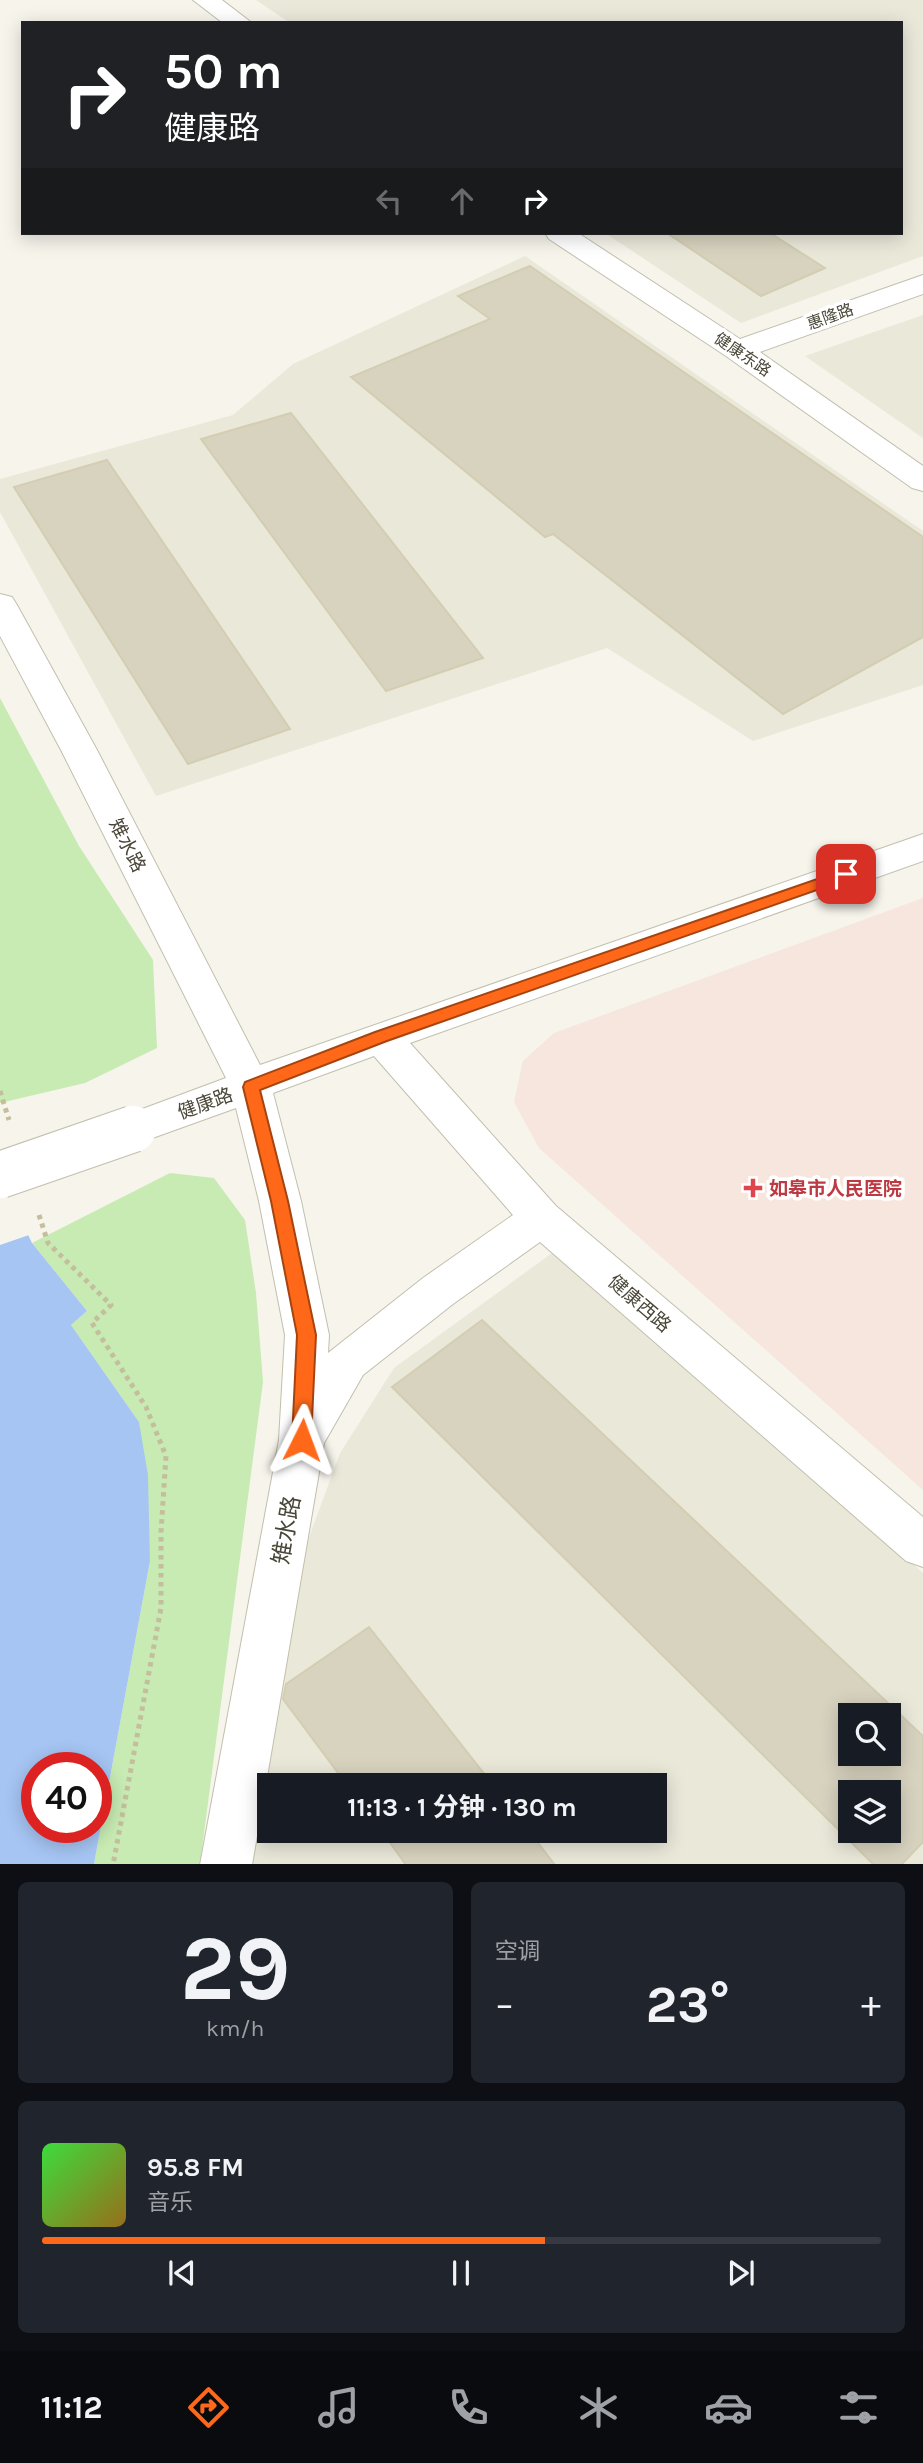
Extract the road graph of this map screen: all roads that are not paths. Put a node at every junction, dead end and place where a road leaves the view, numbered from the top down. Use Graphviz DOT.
graph roads {
  1 [pos="205,0"];
  2 [pos="237,21"];
  3 [pos="562,235"];
  4 [pos="923,284"];
  5 [pos="737,351"];
  6 [pos="923,481"];
  7 [pos="0,605"];
  8 [pos="923,847"];
  9 [pos="381,1037"];
  10 [pos="251,1087"];
  11 [pos="0,1175"];
  12 [pos="541,1218"];
  13 [pos="302,1440"];
  14 [pos="923,1546"];
  15 [pos="226,1864"];
  1 -- 2 [label="street"];
  3 -- 5 [label="street, 健康东路"];
  4 -- 5 [label="street, 惠隆路"];
  5 -- 6 [label="street, 健康东路"];
  7 -- 10 [label="street, 雉水路"];
  8 -- 9 [label="street, 健康路"];
  9 -- 10 [label="street, 健康路"];
  9 -- 12 [label="street, 健康西路"];
  10 -- 11 [label="street, 健康路, bridge"];
  10 -- 13 [label="street, 雉水路"];
  12 -- 13 [label="street, 雉水路"];
  12 -- 14 [label="street, 健康西路"];
  13 -- 15 [label="street, 雉水路"];
}
